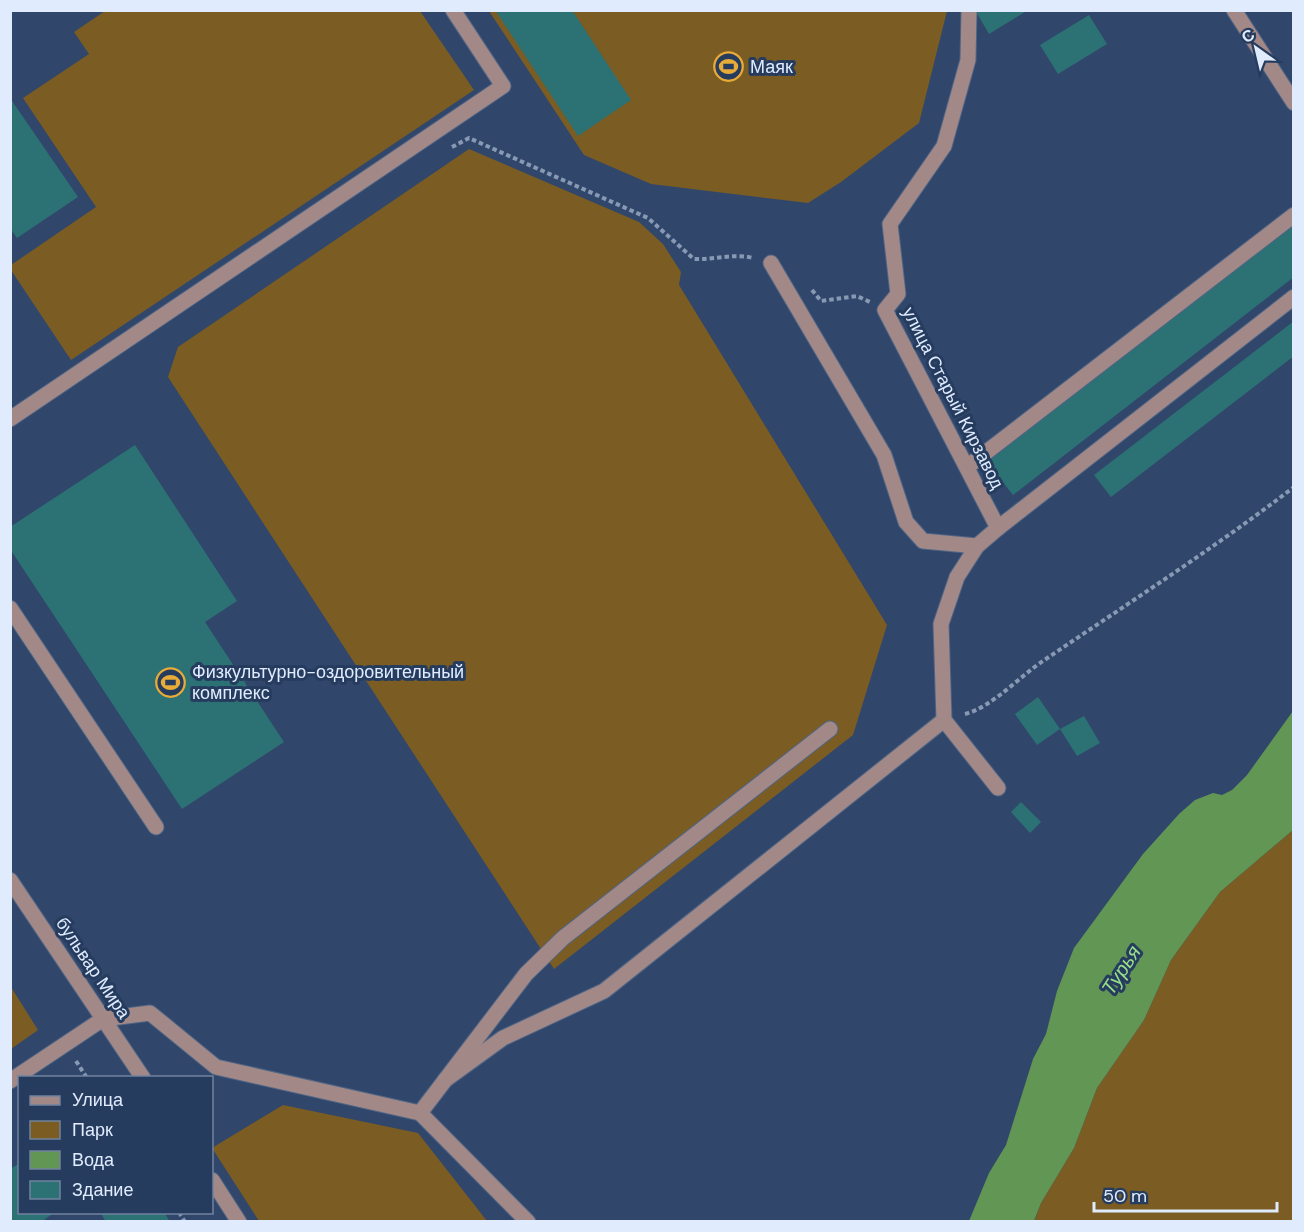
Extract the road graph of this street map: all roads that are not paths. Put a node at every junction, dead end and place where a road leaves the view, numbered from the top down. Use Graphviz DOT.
graph roads {
  1 [pos="453,10"];
  2 [pos="969,10"];
  3 [pos="1234,10"];
  4 [pos="1293,103"];
  5 [pos="1293,214"];
  6 [pos="771,263"];
  7 [pos="1293,297"];
  8 [pos="10,419"];
  9 [pos="967,467"];
  10 [pos="998,528"];
  11 [pos="977,546"];
  12 [pos="10,608"];
  13 [pos="944,720"];
  14 [pos="831,729"];
  15 [pos="998,788"];
  16 [pos="156,827"];
  17 [pos="10,880"];
  18 [pos="104,1019"];
  19 [pos="142,1076"];
  20 [pos="445,1080"];
  21 [pos="10,1081"];
  22 [pos="420,1113"];
  23 [pos="213,1182"];
  24 [pos="239,1221"];
  25 [pos="528,1221"];
  1 -- 8 [label="street"];
  2 -- 9 [label="street, улица Старый Кирзавод"];
  3 -- 4 [label="street"];
  5 -- 9 [label="street"];
  6 -- 11 [label="street"];
  7 -- 10 [label="street"];
  9 -- 10 [label="street, улица Старый Кирзавод"];
  10 -- 11 [label="street"];
  11 -- 13 [label="street"];
  12 -- 16 [label="street"];
  13 -- 15 [label="street"];
  13 -- 20 [label="street"];
  14 -- 20 [label="street"];
  17 -- 18 [label="street, бульвар Мира"];
  18 -- 19 [label="street, бульвар Мира"];
  18 -- 21 [label="street"];
  18 -- 22 [label="street"];
  20 -- 22 [label="street"];
  22 -- 25 [label="street"];
  23 -- 24 [label="street"];
}
